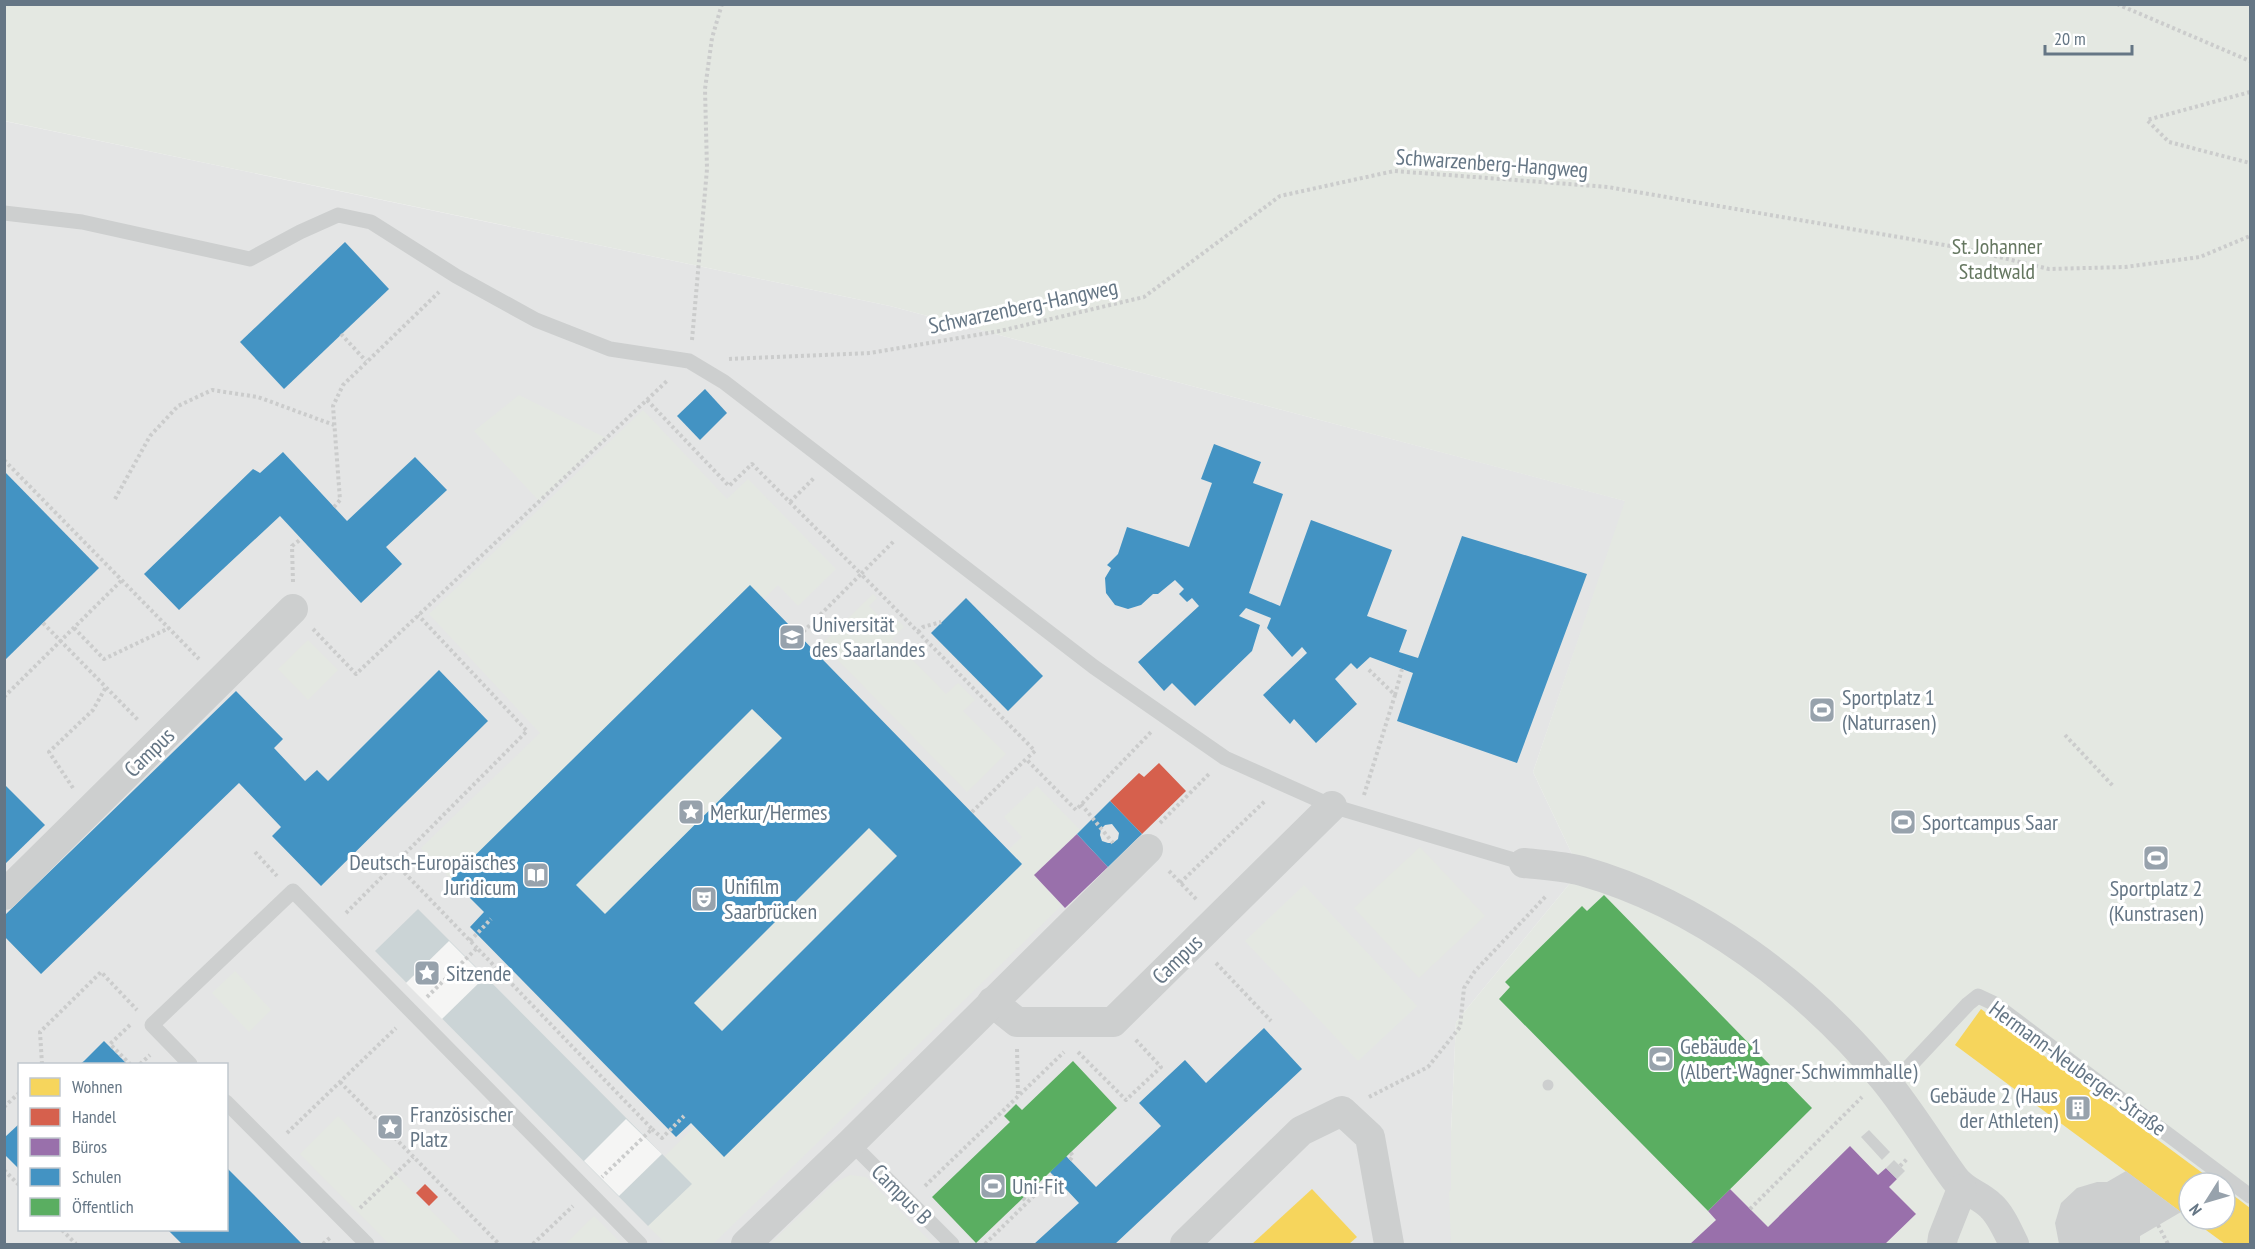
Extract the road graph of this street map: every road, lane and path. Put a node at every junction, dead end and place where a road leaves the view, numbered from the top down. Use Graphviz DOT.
graph roads {
  1 [pos="722,4"];
  2 [pos="2117,4"];
  3 [pos="2250,62"];
  4 [pos="2250,92"];
  5 [pos="2250,163"];
  6 [pos="4,213"];
  7 [pos="2250,236"];
  8 [pos="456,276"];
  9 [pos="341,334"];
  10 [pos="366,361"];
  11 [pos="689,361"];
  12 [pos="647,400"];
  13 [pos="334,425"];
  14 [pos="4,460"];
  15 [pos="829,462"];
  16 [pos="116,499"];
  17 [pos="790,502"];
  18 [pos="334,507"];
  19 [pos="910,524"];
  20 [pos="301,539"];
  21 [pos="861,574"];
  22 [pos="123,580"];
  23 [pos="293,609"];
  24 [pos="417,615"];
  25 [pos="941,622"];
  26 [pos="43,623"];
  27 [pos="74,628"];
  28 [pos="170,628"];
  29 [pos="918,632"];
  30 [pos="800,636"];
  31 [pos="60,642"];
  32 [pos="1367,668"];
  33 [pos="1402,669"];
  34 [pos="221,681"];
  35 [pos="105,687"];
  36 [pos="1395,695"];
  37 [pos="4,697"];
  38 [pos="2065,735"];
  39 [pos="159,742"];
  40 [pos="1141,743"];
  41 [pos="1225,758"];
  42 [pos="1026,759"];
  43 [pos="2114,787"];
  44 [pos="1081,804"];
  45 [pos="1256,809"];
  46 [pos="1345,810"];
  47 [pos="88,811"];
  48 [pos="972,812"];
  49 [pos="1150,840"];
  50 [pos="1113,843"];
  51 [pos="255,852"];
  52 [pos="1524,863"];
  53 [pos="396,864"];
  54 [pos="1571,869"];
  55 [pos="1180,883"];
  56 [pos="292,891"];
  57 [pos="4,895"];
  58 [pos="492,919"];
  59 [pos="330,930"];
  60 [pos="470,941"];
  61 [pos="1195,941"];
  62 [pos="477,948"];
  63 [pos="424,1001"];
  64 [pos="992,1002"];
  65 [pos="411,1013"];
  66 [pos="141,1014"];
  67 [pos="1271,1021"];
  68 [pos="1017,1022"];
  69 [pos="152,1025"];
  70 [pos="1136,1040"];
  71 [pos="145,1060"];
  72 [pos="42,1063"];
  73 [pos="128,1063"];
  74 [pos="143,1063"];
  75 [pos="188,1063"];
  76 [pos="340,1082"];
  77 [pos="1886,1082"];
  78 [pos="18,1094"];
  79 [pos="1018,1096"];
  80 [pos="228,1104"];
  81 [pos="4,1107"];
  82 [pos="1342,1111"];
  83 [pos="684,1116"];
  84 [pos="652,1129"];
  85 [pos="851,1143"];
  86 [pos="271,1148"];
  87 [pos="1070,1152"];
  88 [pos="413,1157"];
  89 [pos="1070,1160"];
  90 [pos="4,1170"];
  91 [pos="1046,1175"];
  92 [pos="601,1179"];
  93 [pos="18,1184"];
  94 [pos="1962,1189"];
  95 [pos="588,1192"];
  96 [pos="2250,1196"];
  97 [pos="1023,1198"];
  98 [pos="909,1201"];
  99 [pos="1027,1202"];
  100 [pos="1750,1209"];
  101 [pos="345,1223"];
  102 [pos="2158,1225"];
  103 [pos="63,1231"];
  104 [pos="329,1239"];
  105 [pos="76,1245"];
  106 [pos="323,1245"];
  107 [pos="367,1245"];
  108 [pos="500,1245"];
  109 [pos="533,1245"];
  110 [pos="640,1245"];
  111 [pos="746,1245"];
  112 [pos="952,1245"];
  113 [pos="985,1245"];
  114 [pos="1185,1245"];
  115 [pos="1389,1245"];
  116 [pos="1942,1245"];
  117 [pos="2014,1245"];
  118 [pos="2169,1245"];
  1 -- 11 [label="path"];
  2 -- 3 [label="path"];
  4 -- 5 [label="path"];
  6 -- 8 [label="lane"];
  7 -- 11 [label="path, Schwarzenberg-Hangweg"];
  8 -- 10 [label="path"];
  8 -- 11 [label="lane"];
  9 -- 10 [label="path"];
  10 -- 13 [label="path"];
  11 -- 12 [label="path"];
  11 -- 15 [label="lane"];
  12 -- 17 [label="path"];
  12 -- 24 [label="path"];
  13 -- 16 [label="path"];
  13 -- 18 [label="path"];
  14 -- 22 [label="path"];
  15 -- 17 [label="path"];
  15 -- 19 [label="lane"];
  17 -- 21 [label="path"];
  19 -- 21 [label="path"];
  19 -- 41 [label="lane"];
  20 -- 23 [label="path"];
  21 -- 29 [label="path"];
  21 -- 30 [label="path"];
  22 -- 27 [label="path"];
  22 -- 28 [label="path"];
  23 -- 24 [label="path"];
  23 -- 34 [label="street, Campus"];
  24 -- 53 [label="path"];
  25 -- 29 [label="path"];
  26 -- 31 [label="path"];
  27 -- 28 [label="path"];
  27 -- 31 [label="path"];
  28 -- 34 [label="path"];
  29 -- 42 [label="path"];
  31 -- 35 [label="path"];
  31 -- 37 [label="path"];
  32 -- 36 [label="path"];
  33 -- 36 [label="path"];
  34 -- 39 [label="street, Campus"];
  35 -- 39 [label="path"];
  35 -- 47 [label="path"];
  36 -- 46 [label="path"];
  38 -- 43 [label="path"];
  39 -- 47 [label="street, Campus"];
  40 -- 44 [label="path"];
  41 -- 46 [label="lane"];
  41 -- 49 [label="path"];
  42 -- 44 [label="path"];
  42 -- 48 [label="path"];
  44 -- 50 [label="path"];
  45 -- 55 [label="path"];
  46 -- 52 [label="lane"];
  46 -- 61 [label="street, Campus"];
  47 -- 57 [label="street, Campus"];
  49 -- 64 [label="street"];
  51 -- 56 [label="path"];
  52 -- 54 [label="street"];
  53 -- 59 [label="path"];
  53 -- 60 [label="path"];
  54 -- 77 [label="street"];
  54 -- 82 [label="path"];
  56 -- 59 [label="lane"];
  56 -- 69 [label="lane"];
  58 -- 60 [label="path"];
  59 -- 65 [label="lane"];
  60 -- 62 [label="path"];
  61 -- 67 [label="path"];
  61 -- 68 [label="street, Campus"];
  62 -- 63 [label="path"];
  62 -- 84 [label="path"];
  64 -- 68 [label="street"];
  64 -- 85 [label="street"];
  65 -- 76 [label="path"];
  65 -- 95 [label="lane"];
  66 -- 69 [label="path"];
  66 -- 72 [label="path"];
  66 -- 73 [label="path"];
  68 -- 79 [label="path"];
  69 -- 75 [label="lane"];
  70 -- 79 [label="path"];
  71 -- 74 [label="path"];
  76 -- 86 [label="path"];
  76 -- 88 [label="path"];
  77 -- 94 [label="street"];
  77 -- 96 [label="lane, Hermann-Neuberger-Straße"];
  77 -- 100 [label="path"];
  78 -- 81 [label="path"];
  79 -- 98 [label="path"];
  80 -- 86 [label="lane"];
  82 -- 114 [label="street"];
  82 -- 115 [label="street"];
  83 -- 84 [label="path"];
  84 -- 92 [label="path"];
  85 -- 98 [label="lane, Campus B"];
  85 -- 111 [label="street"];
  86 -- 101 [label="lane"];
  87 -- 89 [label="path"];
  88 -- 101 [label="path"];
  88 -- 108 [label="path"];
  90 -- 93 [label="path"];
  91 -- 99 [label="path"];
  94 -- 116 [label="street"];
  94 -- 117 [label="street"];
  95 -- 109 [label="path"];
  95 -- 110 [label="lane"];
  97 -- 99 [label="path"];
  98 -- 112 [label="lane, Campus B"];
  99 -- 113 [label="path"];
  101 -- 107 [label="lane"];
  102 -- 118 [label="path"];
  103 -- 105 [label="path"];
  104 -- 106 [label="path"];
}
